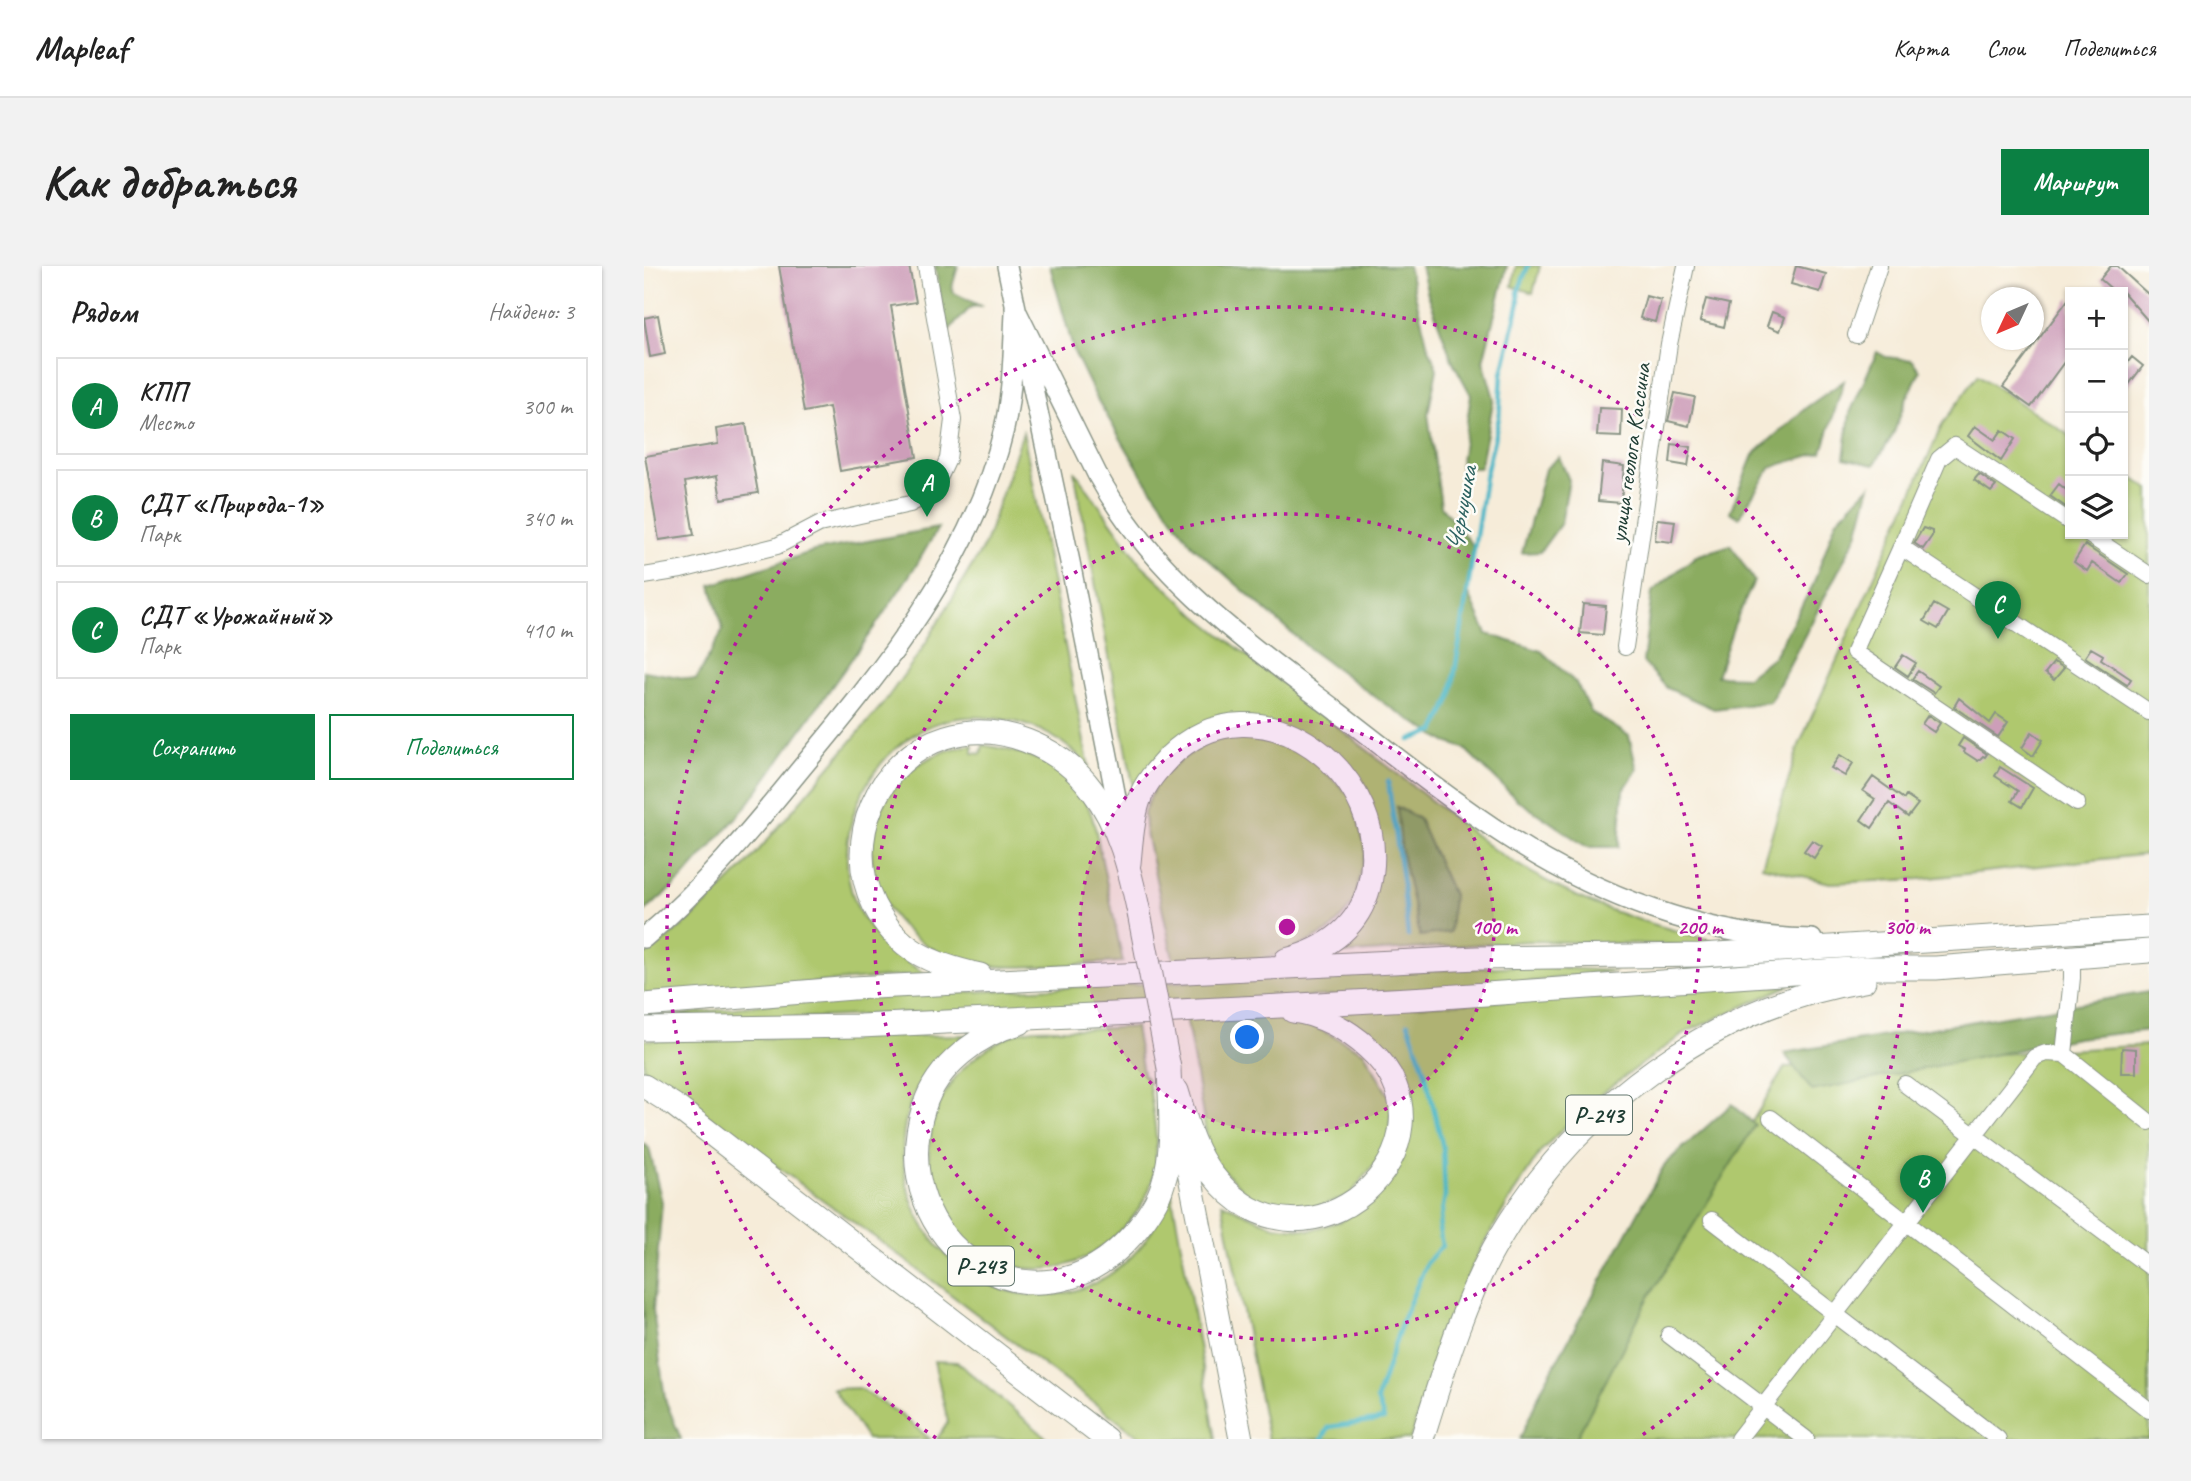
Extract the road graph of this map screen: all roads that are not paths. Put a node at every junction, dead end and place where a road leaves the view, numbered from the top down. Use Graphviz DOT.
graph roads {
  1 [pos="926,266"];
  2 [pos="1007,266"];
  3 [pos="1686,266"];
  4 [pos="1879,266"];
  5 [pos="1015,308"];
  6 [pos="1856,335"];
  7 [pos="2065,519"];
  8 [pos="2095,539"];
  9 [pos="1901,547"];
  10 [pos="2149,575"];
  11 [pos="644,576"];
  12 [pos="1625,647"];
  13 [pos="2149,712"];
  14 [pos="2077,803"];
  15 [pos="1129,863"];
  16 [pos="2149,927"];
  17 [pos="644,938"];
  18 [pos="1932,941"];
  19 [pos="2149,951"];
  20 [pos="2072,958"];
  21 [pos="1936,968"];
  22 [pos="1248,970"];
  23 [pos="1035,980"];
  24 [pos="644,1005"];
  25 [pos="1262,1007"];
  26 [pos="1048,1015"];
  27 [pos="644,1029"];
  28 [pos="2064,1054"];
  29 [pos="1169,1068"];
  30 [pos="1905,1084"];
  31 [pos="644,1086"];
  32 [pos="1771,1118"];
  33 [pos="2149,1122"];
  34 [pos="1975,1136"];
  35 [pos="1712,1220"];
  36 [pos="1908,1223"];
  37 [pos="2149,1266"];
  38 [pos="1836,1313"];
  39 [pos="1669,1335"];
  40 [pos="1763,1407"];
  41 [pos="2149,1410"];
  42 [pos="1105,1439"];
  43 [pos="1241,1439"];
  44 [pos="1422,1439"];
  45 [pos="1738,1439"];
  46 [pos="1806,1439"];
  47 [pos="1998,1439"];
  1 -- 11 [label="street"];
  2 -- 5 [label="main road"];
  3 -- 12 [label="street, улица геолога Кассина"];
  4 -- 6 [label="street"];
  5 -- 15 [label="main road, Р-243"];
  5 -- 17 [label="main road"];
  5 -- 18 [label="main road"];
  7 -- 9 [label="street"];
  8 -- 10 [label="street"];
  9 -- 13 [label="street"];
  9 -- 14 [label="street"];
  15 -- 22 [label="highway, Р-243"];
  15 -- 23 [label="highway, Р-243"];
  15 -- 29 [label="highway, Р-243, bridge"];
  16 -- 18 [label="highway"];
  18 -- 22 [label="highway, Р-243"];
  19 -- 20 [label="highway"];
  20 -- 21 [label="highway"];
  20 -- 28 [label="street"];
  21 -- 25 [label="highway, Р-243"];
  21 -- 44 [label="highway, Р-243"];
  22 -- 23 [label="highway, Р-243"];
  23 -- 24 [label="highway, Р-243"];
  25 -- 26 [label="highway, Р-243"];
  25 -- 29 [label="highway, Р-243"];
  26 -- 27 [label="highway, Р-243"];
  26 -- 29 [label="highway, Р-243"];
  28 -- 33 [label="street"];
  28 -- 34 [label="street"];
  29 -- 43 [label="highway, Р-243"];
  30 -- 34 [label="street"];
  31 -- 42 [label="highway, Р-243"];
  32 -- 36 [label="street"];
  34 -- 36 [label="street"];
  34 -- 37 [label="street"];
  35 -- 38 [label="street"];
  36 -- 38 [label="street"];
  36 -- 41 [label="street"];
  38 -- 40 [label="street"];
  38 -- 47 [label="street"];
  39 -- 40 [label="street"];
  40 -- 45 [label="street"];
  40 -- 46 [label="street"];
}
